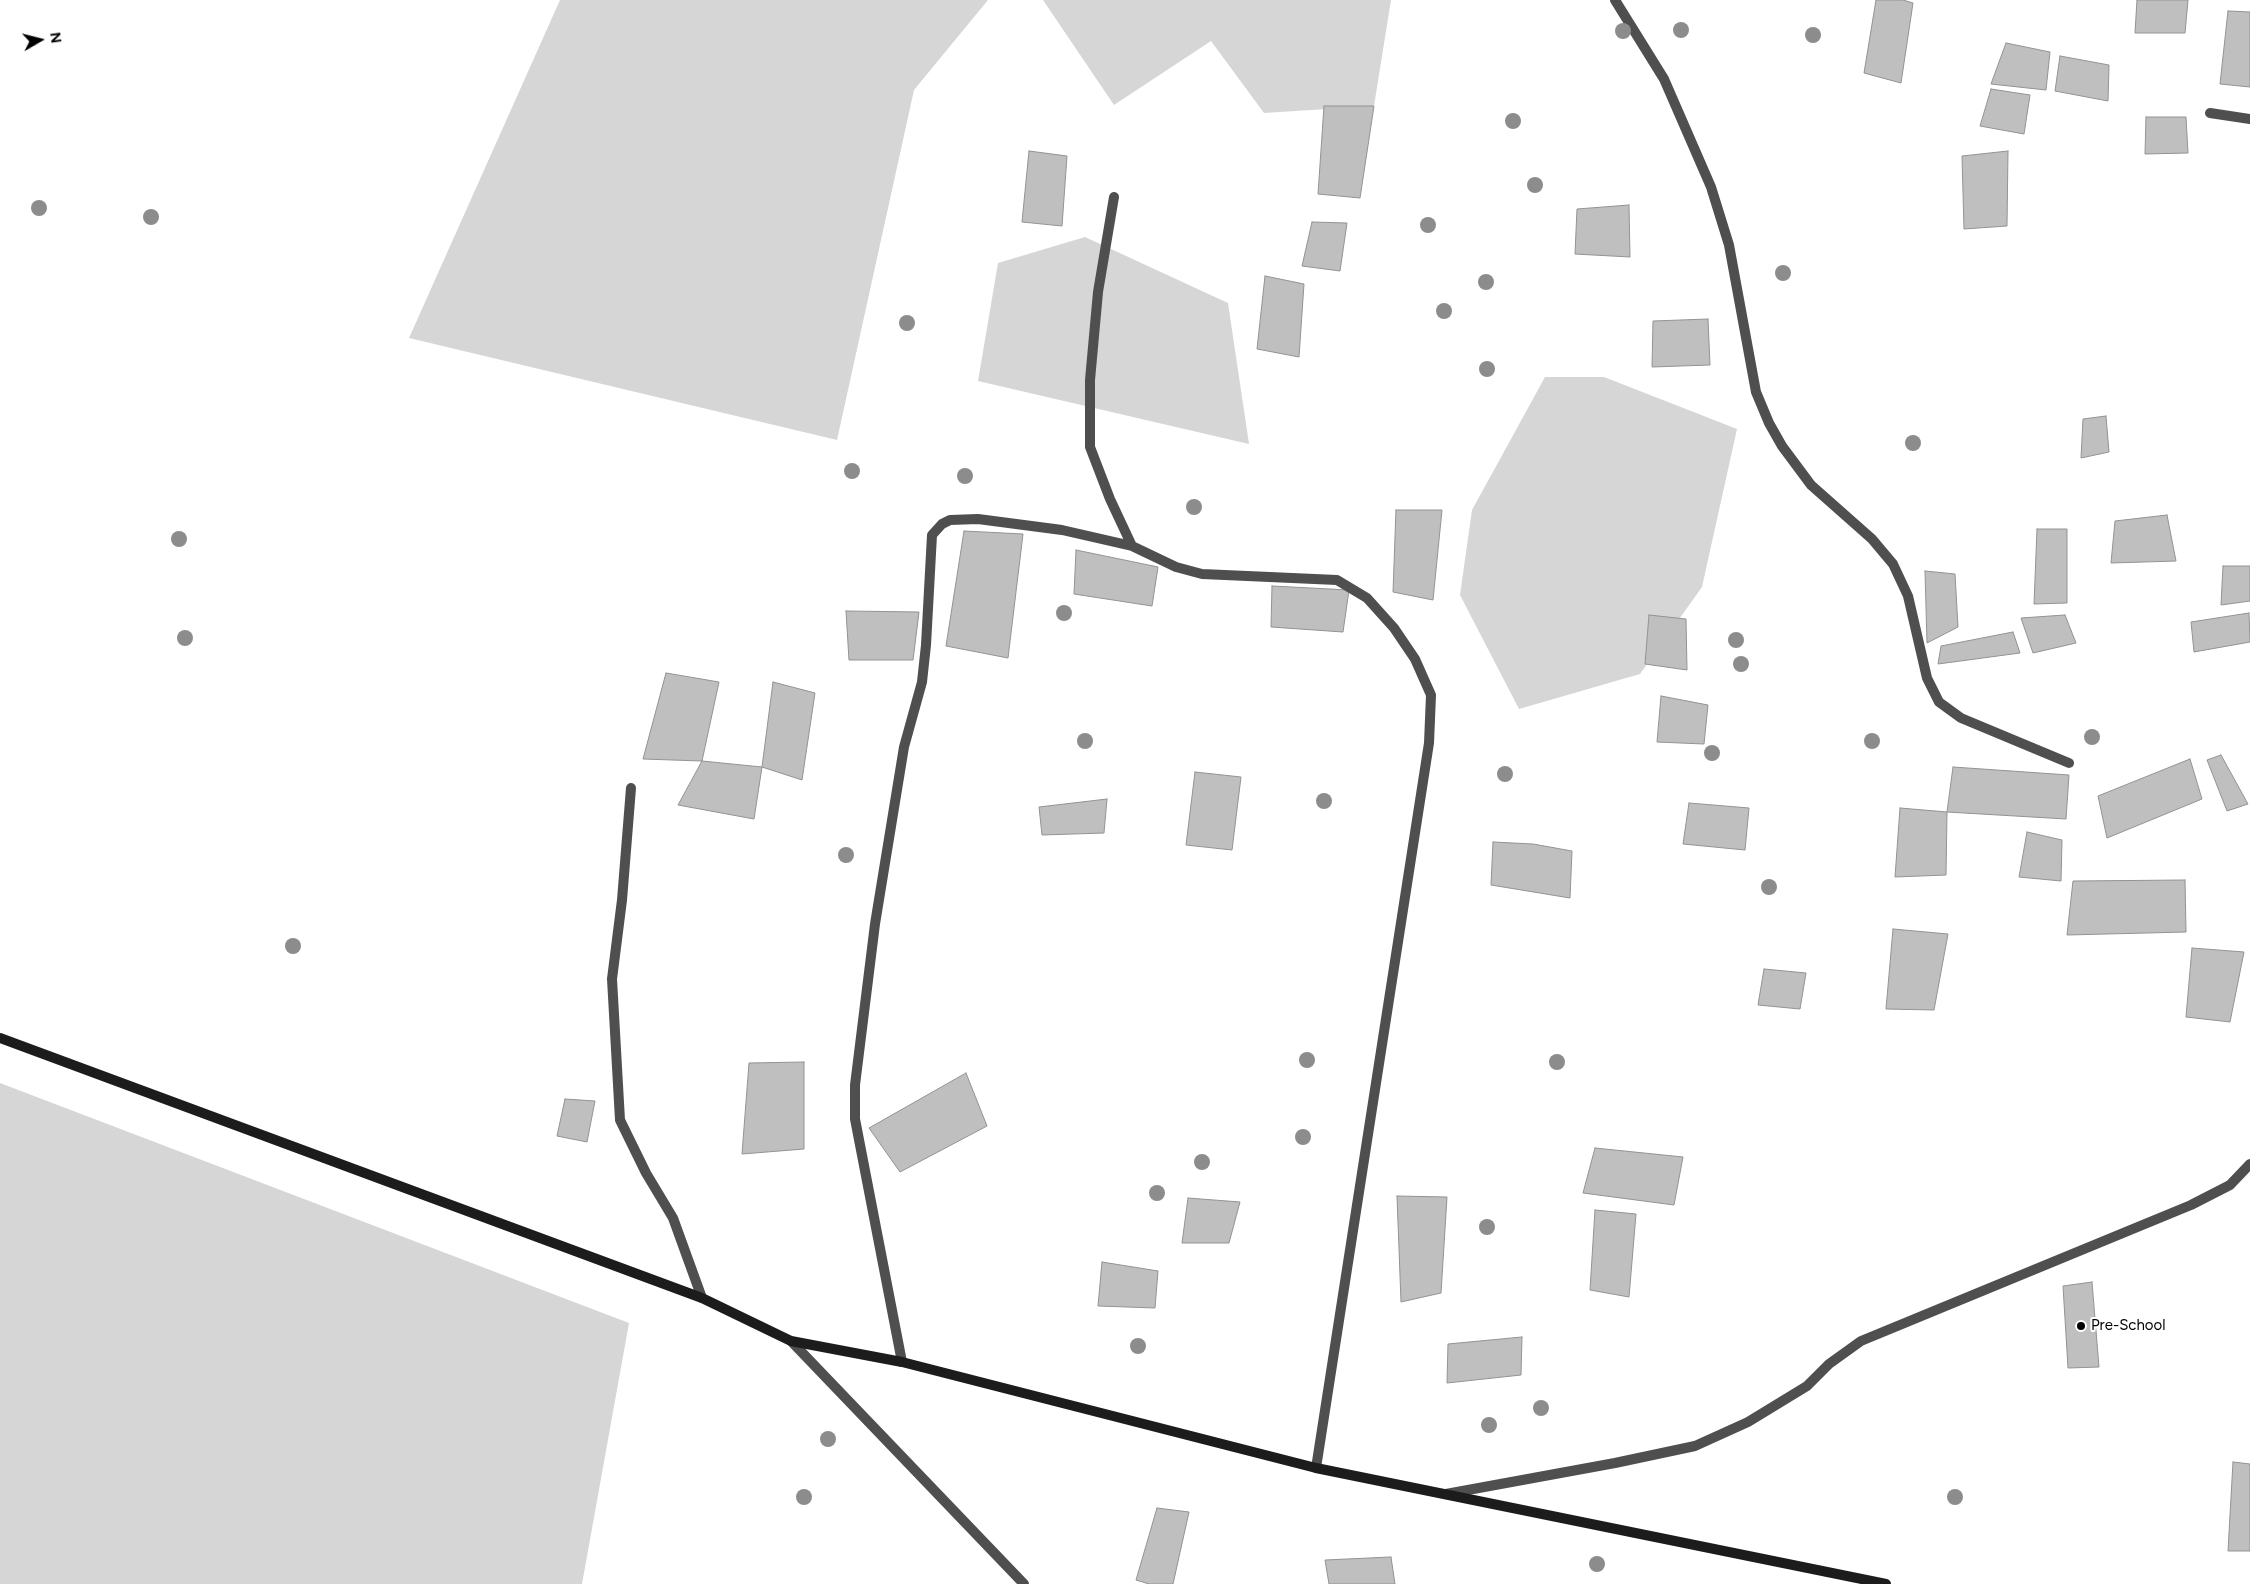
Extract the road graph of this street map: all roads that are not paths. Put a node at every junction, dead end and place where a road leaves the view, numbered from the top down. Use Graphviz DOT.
graph roads {
  1 [pos="1615,0"];
  2 [pos="2210,113"];
  3 [pos="2250,119"];
  4 [pos="1114,197"];
  5 [pos="1132,546"];
  6 [pos="2069,763"];
  7 [pos="631,788"];
  8 [pos="0,1038"];
  9 [pos="2250,1164"];
  10 [pos="702,1298"];
  11 [pos="791,1341"];
  12 [pos="902,1362"];
  13 [pos="1316,1468"];
  14 [pos="1446,1494"];
  15 [pos="1024,1584"];
  16 [pos="1886,1584"];
  1 -- 6 [label="street"];
  2 -- 3 [label="street"];
  4 -- 5 [label="street"];
  5 -- 12 [label="street"];
  5 -- 13 [label="street"];
  7 -- 10 [label="street"];
  8 -- 10 [label="main road"];
  9 -- 14 [label="street"];
  10 -- 11 [label="main road"];
  11 -- 12 [label="main road"];
  11 -- 15 [label="street"];
  12 -- 13 [label="main road"];
  13 -- 14 [label="main road"];
  14 -- 16 [label="main road"];
}
